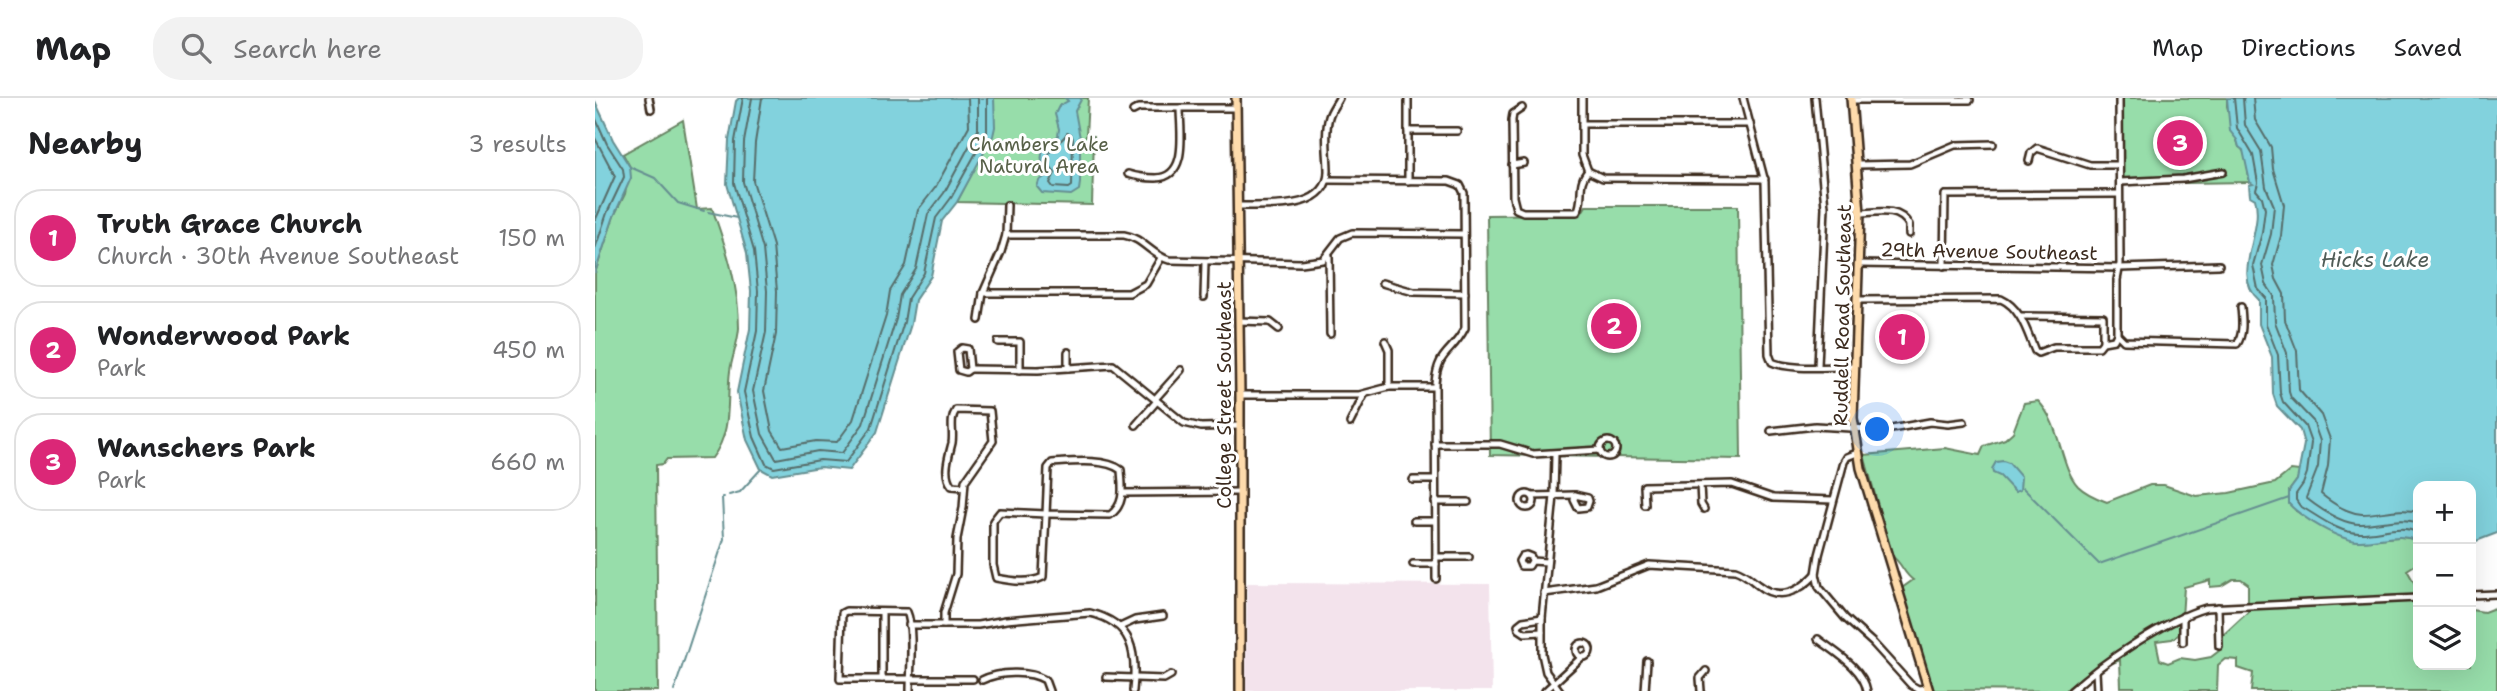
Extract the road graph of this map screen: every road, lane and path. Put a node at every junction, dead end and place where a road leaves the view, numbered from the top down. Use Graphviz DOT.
graph roads {
  1 [pos="649,98"];
  2 [pos="1236,98"];
  3 [pos="1339,98"];
  4 [pos="1408,98"];
  5 [pos="1582,98"];
  6 [pos="1743,98"];
  7 [pos="1815,98"];
  8 [pos="2119,98"];
  9 [pos="1851,99"];
  10 [pos="1970,100"];
  11 [pos="1180,108"];
  12 [pos="1236,108"];
  13 [pos="1522,108"];
  14 [pos="651,109"];
  15 [pos="1133,111"];
  16 [pos="1582,124"];
  17 [pos="1750,124"];
  18 [pos="1408,131"];
  19 [pos="1457,131"];
  20 [pos="1993,144"];
  21 [pos="2029,161"];
  22 [pos="1524,163"];
  23 [pos="1513,165"];
  24 [pos="1858,165"];
  25 [pos="2119,165"];
  26 [pos="1588,171"];
  27 [pos="2223,172"];
  28 [pos="1128,174"];
  29 [pos="1765,179"];
  30 [pos="1327,180"];
  31 [pos="1408,181"];
  32 [pos="2120,182"];
  33 [pos="2119,194"];
  34 [pos="1007,205"];
  35 [pos="1238,205"];
  36 [pos="1860,213"];
  37 [pos="1464,234"];
  38 [pos="1909,234"];
  39 [pos="1006,235"];
  40 [pos="1329,255"];
  41 [pos="1161,258"];
  42 [pos="1205,262"];
  43 [pos="1239,262"];
  44 [pos="1858,264"];
  45 [pos="2219,265"];
  46 [pos="1944,266"];
  47 [pos="2120,268"];
  48 [pos="1382,283"];
  49 [pos="1143,287"];
  50 [pos="983,293"];
  51 [pos="1465,293"];
  52 [pos="1148,294"];
  53 [pos="1204,297"];
  54 [pos="1857,300"];
  55 [pos="2241,307"];
  56 [pos="2020,316"];
  57 [pos="979,320"];
  58 [pos="1239,321"];
  59 [pos="1279,329"];
  60 [pos="1330,334"];
  61 [pos="2117,334"];
  62 [pos="1385,341"];
  63 [pos="998,342"];
  64 [pos="2103,342"];
  65 [pos="1068,352"];
  66 [pos="1818,366"];
  67 [pos="1855,367"];
  68 [pos="1068,368"];
  69 [pos="970,369"];
  70 [pos="1020,370"];
  71 [pos="1181,370"];
  72 [pos="1389,387"];
  73 [pos="1434,387"];
  74 [pos="1365,394"];
  75 [pos="1240,395"];
  76 [pos="1156,400"];
  77 [pos="1964,422"];
  78 [pos="1350,423"];
  79 [pos="1136,425"];
  80 [pos="1240,426"];
  81 [pos="1854,429"];
  82 [pos="1770,431"];
  83 [pos="1435,444"];
  84 [pos="1600,450"];
  85 [pos="1857,453"];
  86 [pos="1556,454"];
  87 [pos="1413,480"];
  88 [pos="1435,480"];
  89 [pos="1700,485"];
  90 [pos="964,488"];
  91 [pos="1240,492"];
  92 [pos="1122,493"];
  93 [pos="1575,495"];
  94 [pos="1532,496"];
  95 [pos="1555,496"];
  96 [pos="1833,500"];
  97 [pos="1435,502"];
  98 [pos="1468,502"];
  99 [pos="1645,505"];
  100 [pos="1704,509"];
  101 [pos="1046,514"];
  102 [pos="1414,521"];
  103 [pos="1435,521"];
  104 [pos="1469,557"];
  105 [pos="1436,561"];
  106 [pos="1532,561"];
  107 [pos="1547,562"];
  108 [pos="1413,564"];
  109 [pos="1816,574"];
  110 [pos="1436,579"];
  111 [pos="1544,593"];
  112 [pos="2497,594"];
  113 [pos="2476,595"];
  114 [pos="2413,598"];
  115 [pos="2218,607"];
  116 [pos="882,611"];
  117 [pos="1163,616"];
  118 [pos="2183,616"];
  119 [pos="1542,618"];
  120 [pos="909,625"];
  121 [pos="944,625"];
  122 [pos="1120,627"];
  123 [pos="1542,632"];
  124 [pos="1818,639"];
  125 [pos="2183,642"];
  126 [pos="2219,646"];
  127 [pos="1582,657"];
  128 [pos="1647,661"];
  129 [pos="1706,671"];
  130 [pos="2096,671"];
  131 [pos="1050,673"];
  132 [pos="1171,675"];
  133 [pos="1106,677"];
  134 [pos="882,679"];
  135 [pos="910,679"];
  136 [pos="973,679"];
  137 [pos="1135,679"];
  138 [pos="982,680"];
  139 [pos="1045,680"];
  140 [pos="1553,684"];
  141 [pos="1928,690"];
  142 [pos="910,691"];
  143 [pos="1049,691"];
  144 [pos="1133,691"];
  145 [pos="1240,691"];
  146 [pos="1545,691"];
  147 [pos="1560,691"];
  148 [pos="1645,691"];
  149 [pos="1701,691"];
  150 [pos="1867,691"];
  151 [pos="2071,691"];
  152 [pos="2097,691"];
  1 -- 14 [label="street"];
  2 -- 12 [label="main road, College Street Southeast"];
  3 -- 30 [label="street"];
  4 -- 18 [label="street"];
  5 -- 16 [label="street"];
  6 -- 17 [label="street"];
  7 -- 66 [label="street"];
  8 -- 25 [label="street"];
  9 -- 10 [label="street"];
  9 -- 24 [label="main road, Ruddell Road Southeast"];
  11 -- 12 [label="street"];
  11 -- 15 [label="street"];
  11 -- 28 [label="street"];
  12 -- 35 [label="main road, College Street Southeast"];
  13 -- 23 [label="street"];
  16 -- 17 [label="street"];
  16 -- 26 [label="street"];
  17 -- 29 [label="street"];
  18 -- 19 [label="street"];
  18 -- 31 [label="street"];
  20 -- 24 [label="street"];
  21 -- 25 [label="street"];
  22 -- 23 [label="street"];
  23 -- 26 [label="street"];
  24 -- 36 [label="main road, Ruddell Road Southeast"];
  25 -- 32 [label="street"];
  26 -- 29 [label="street"];
  27 -- 32 [label="street"];
  29 -- 66 [label="street"];
  30 -- 31 [label="street"];
  30 -- 35 [label="street"];
  31 -- 37 [label="street"];
  32 -- 33 [label="street"];
  33 -- 46 [label="street"];
  33 -- 47 [label="street"];
  34 -- 39 [label="street"];
  35 -- 43 [label="main road, College Street Southeast"];
  36 -- 38 [label="street"];
  36 -- 44 [label="main road, Ruddell Road Southeast"];
  37 -- 40 [label="street"];
  37 -- 51 [label="street"];
  39 -- 41 [label="street"];
  39 -- 50 [label="street"];
  40 -- 43 [label="street"];
  40 -- 60 [label="street"];
  41 -- 42 [label="street"];
  41 -- 49 [label="street"];
  42 -- 43 [label="street"];
  42 -- 53 [label="street"];
  43 -- 58 [label="main road, College Street Southeast"];
  44 -- 46 [label="street, 29th Avenue Southeast"];
  44 -- 54 [label="main road, Ruddell Road Southeast"];
  45 -- 47 [label="street, 29th Avenue Southeast"];
  46 -- 47 [label="street, 29th Avenue Southeast"];
  47 -- 61 [label="street"];
  48 -- 51 [label="street"];
  49 -- 50 [label="street"];
  49 -- 52 [label="street"];
  50 -- 57 [label="street"];
  51 -- 73 [label="street"];
  54 -- 56 [label="street"];
  54 -- 67 [label="main road, Ruddell Road Southeast"];
  55 -- 61 [label="street"];
  56 -- 64 [label="street"];
  56 -- 64 [label="street"];
  58 -- 59 [label="street"];
  58 -- 75 [label="main road, College Street Southeast"];
  61 -- 64 [label="street"];
  62 -- 72 [label="street"];
  63 -- 70 [label="street"];
  65 -- 68 [label="street"];
  66 -- 67 [label="street"];
  67 -- 81 [label="main road, Ruddell Road Southeast"];
  68 -- 70 [label="street"];
  68 -- 76 [label="street"];
  69 -- 70 [label="street"];
  71 -- 76 [label="street"];
  72 -- 73 [label="street"];
  72 -- 74 [label="street"];
  73 -- 83 [label="street"];
  74 -- 75 [label="street"];
  74 -- 78 [label="street"];
  75 -- 80 [label="main road, College Street Southeast"];
  76 -- 79 [label="street"];
  76 -- 80 [label="street"];
  77 -- 81 [label="street"];
  80 -- 91 [label="main road, College Street Southeast"];
  81 -- 82 [label="street"];
  81 -- 85 [label="main road, Ruddell Road Southeast"];
  83 -- 86 [label="street"];
  83 -- 88 [label="street"];
  84 -- 86 [label="street"];
  85 -- 96 [label="street"];
  85 -- 141 [label="main road, Ruddell Road Southeast"];
  86 -- 95 [label="street"];
  87 -- 88 [label="street"];
  88 -- 97 [label="street"];
  89 -- 96 [label="street"];
  89 -- 99 [label="street"];
  89 -- 100 [label="street"];
  90 -- 90 [label="street"];
  90 -- 121 [label="street"];
  91 -- 92 [label="street"];
  91 -- 145 [label="main road, College Street Southeast"];
  92 -- 101 [label="street"];
  92 -- 101 [label="street"];
  93 -- 95 [label="street"];
  94 -- 95 [label="street"];
  95 -- 107 [label="street"];
  96 -- 109 [label="street"];
  97 -- 98 [label="street"];
  97 -- 103 [label="street"];
  101 -- 101 [label="street"];
  102 -- 103 [label="street"];
  103 -- 105 [label="street"];
  104 -- 105 [label="street"];
  105 -- 108 [label="street"];
  105 -- 110 [label="street"];
  106 -- 107 [label="street"];
  107 -- 111 [label="street"];
  109 -- 111 [label="street"];
  109 -- 141 [label="street"];
  111 -- 119 [label="street"];
  112 -- 113 [label="street"];
  114 -- 115 [label="street"];
  115 -- 118 [label="street"];
  115 -- 126 [label="street"];
  116 -- 120 [label="street"];
  116 -- 134 [label="street"];
  116 -- 134 [label="street"];
  117 -- 122 [label="street"];
  118 -- 125 [label="street"];
  118 -- 130 [label="street"];
  119 -- 123 [label="street"];
  119 -- 123 [label="street"];
  120 -- 121 [label="street"];
  120 -- 135 [label="street"];
  121 -- 122 [label="street"];
  122 -- 137 [label="street"];
  123 -- 140 [label="street"];
  124 -- 150 [label="street"];
  127 -- 140 [label="street"];
  128 -- 148 [label="street"];
  129 -- 149 [label="street"];
  130 -- 151 [label="street"];
  130 -- 152 [label="street"];
  131 -- 139 [label="street"];
  132 -- 137 [label="street"];
  133 -- 137 [label="street"];
  134 -- 135 [label="street"];
  135 -- 136 [label="street"];
  135 -- 142 [label="street"];
  137 -- 144 [label="street"];
  138 -- 139 [label="street"];
  139 -- 143 [label="street"];
  140 -- 146 [label="street"];
  140 -- 147 [label="street"];
}
